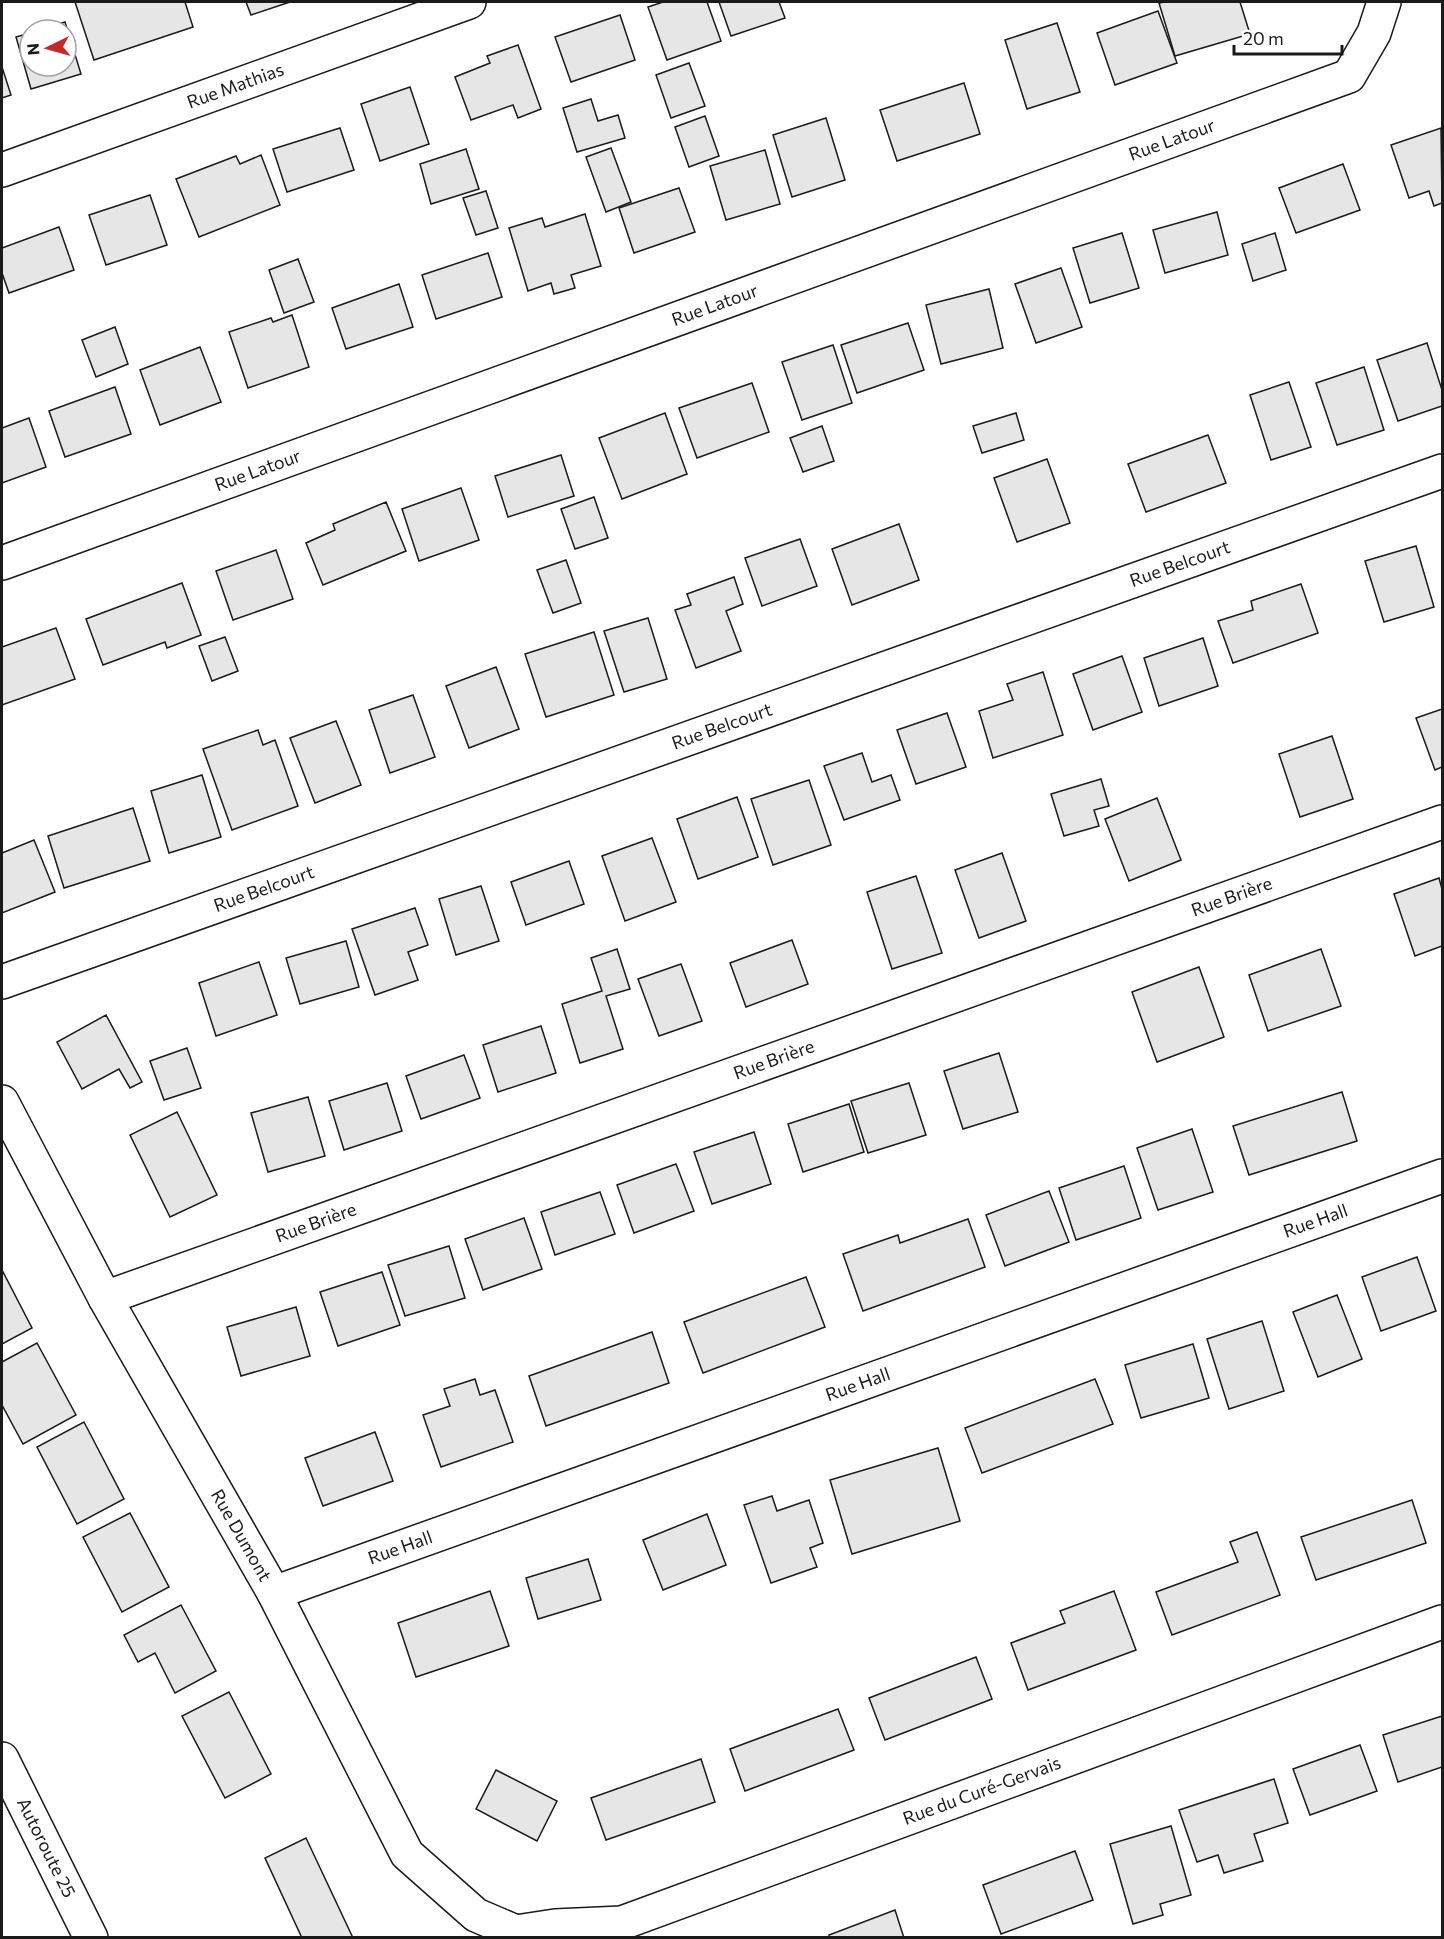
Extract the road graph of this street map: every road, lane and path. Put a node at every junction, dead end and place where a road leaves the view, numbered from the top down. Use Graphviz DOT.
graph roads {
  1 [pos="469,2"];
  2 [pos="1384,2"];
  3 [pos="2,170"];
  4 [pos="1443,471"];
  5 [pos="2,563"];
  6 [pos="1443,822"];
  7 [pos="2,982"];
  8 [pos="2,1102"];
  9 [pos="1443,1176"];
  10 [pos="105,1298"];
  11 [pos="274,1593"];
  12 [pos="1443,1623"];
  13 [pos="2,1759"];
  14 [pos="515,1935"];
  15 [pos="91,1938"];
  1 -- 3 [label="main road, Rue Mathias"];
  2 -- 5 [label="main road, Rue Latour"];
  4 -- 7 [label="main road, Rue Belcourt"];
  6 -- 10 [label="main road, Rue Brière"];
  8 -- 10 [label="main road, Rue Dumont"];
  9 -- 11 [label="main road, Rue Hall"];
  10 -- 11 [label="main road, Rue Dumont"];
  11 -- 14 [label="main road, Rue Dumont"];
  12 -- 14 [label="main road, Rue du Curé-Gervais"];
  13 -- 15 [label="main road, Autoroute 25"];
}
